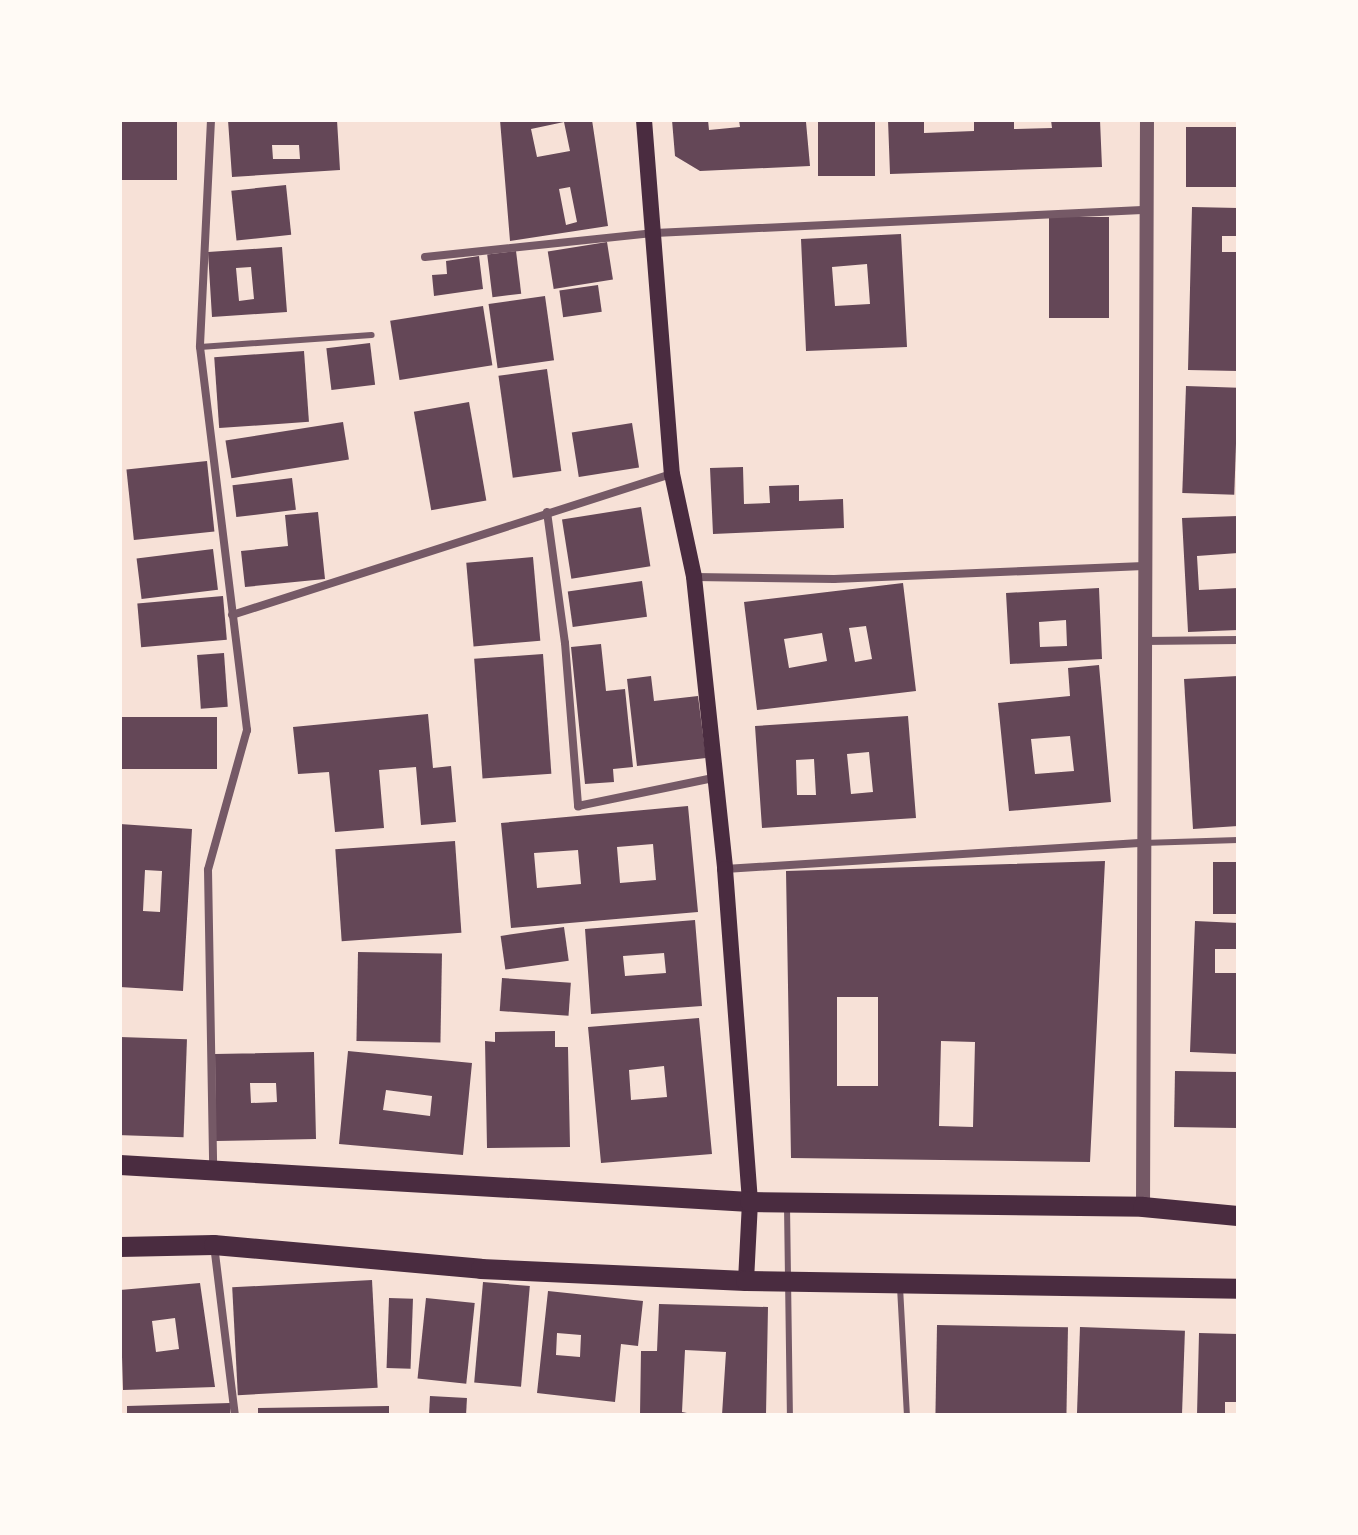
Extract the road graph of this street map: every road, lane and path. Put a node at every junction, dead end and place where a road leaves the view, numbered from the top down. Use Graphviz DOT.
graph roads {
  1 [pos="211,120"];
  2 [pos="644,120"];
  3 [pos="1147,120"];
  4 [pos="1147,210"];
  5 [pos="655,233"];
  6 [pos="425,257"];
  7 [pos="372,335"];
  8 [pos="200,347"];
  9 [pos="672,474"];
  10 [pos="547,512"];
  11 [pos="1144,566"];
  12 [pos="694,577"];
  13 [pos="232,615"];
  14 [pos="1238,640"];
  15 [pos="1144,641"];
  16 [pos="713,778"];
  17 [pos="1238,840"];
  18 [pos="1143,843"];
  19 [pos="725,869"];
  20 [pos="120,1165"];
  21 [pos="213,1170"];
  22 [pos="750,1202"];
  23 [pos="787,1202"];
  24 [pos="1143,1207"];
  25 [pos="1238,1216"];
  26 [pos="214,1245"];
  27 [pos="120,1247"];
  28 [pos="746,1281"];
  29 [pos="785,1282"];
  30 [pos="900,1283"];
  31 [pos="1238,1289"];
  32 [pos="235,1415"];
  33 [pos="790,1415"];
  34 [pos="907,1415"];
  1 -- 8 [label="street"];
  2 -- 5 [label="main road"];
  3 -- 4 [label="street"];
  4 -- 5 [label="street"];
  4 -- 11 [label="street"];
  5 -- 6 [label="street"];
  5 -- 9 [label="main road"];
  7 -- 8 [label="lane"];
  8 -- 13 [label="street"];
  9 -- 10 [label="street"];
  9 -- 12 [label="main road"];
  10 -- 13 [label="street"];
  10 -- 16 [label="street"];
  11 -- 12 [label="street"];
  11 -- 15 [label="street"];
  12 -- 16 [label="main road"];
  13 -- 21 [label="street"];
  14 -- 15 [label="street"];
  15 -- 18 [label="street"];
  16 -- 19 [label="main road"];
  17 -- 18 [label="lane"];
  18 -- 19 [label="street"];
  18 -- 24 [label="street"];
  19 -- 22 [label="main road"];
  20 -- 21 [label="main road"];
  21 -- 22 [label="main road"];
  22 -- 23 [label="main road"];
  22 -- 28 [label="main road"];
  23 -- 24 [label="main road"];
  23 -- 29 [label="lane"];
  24 -- 25 [label="main road"];
  26 -- 27 [label="main road"];
  26 -- 28 [label="main road"];
  26 -- 32 [label="street"];
  28 -- 29 [label="main road"];
  29 -- 30 [label="main road"];
  29 -- 33 [label="lane"];
  30 -- 31 [label="main road"];
  30 -- 34 [label="lane"];
}
